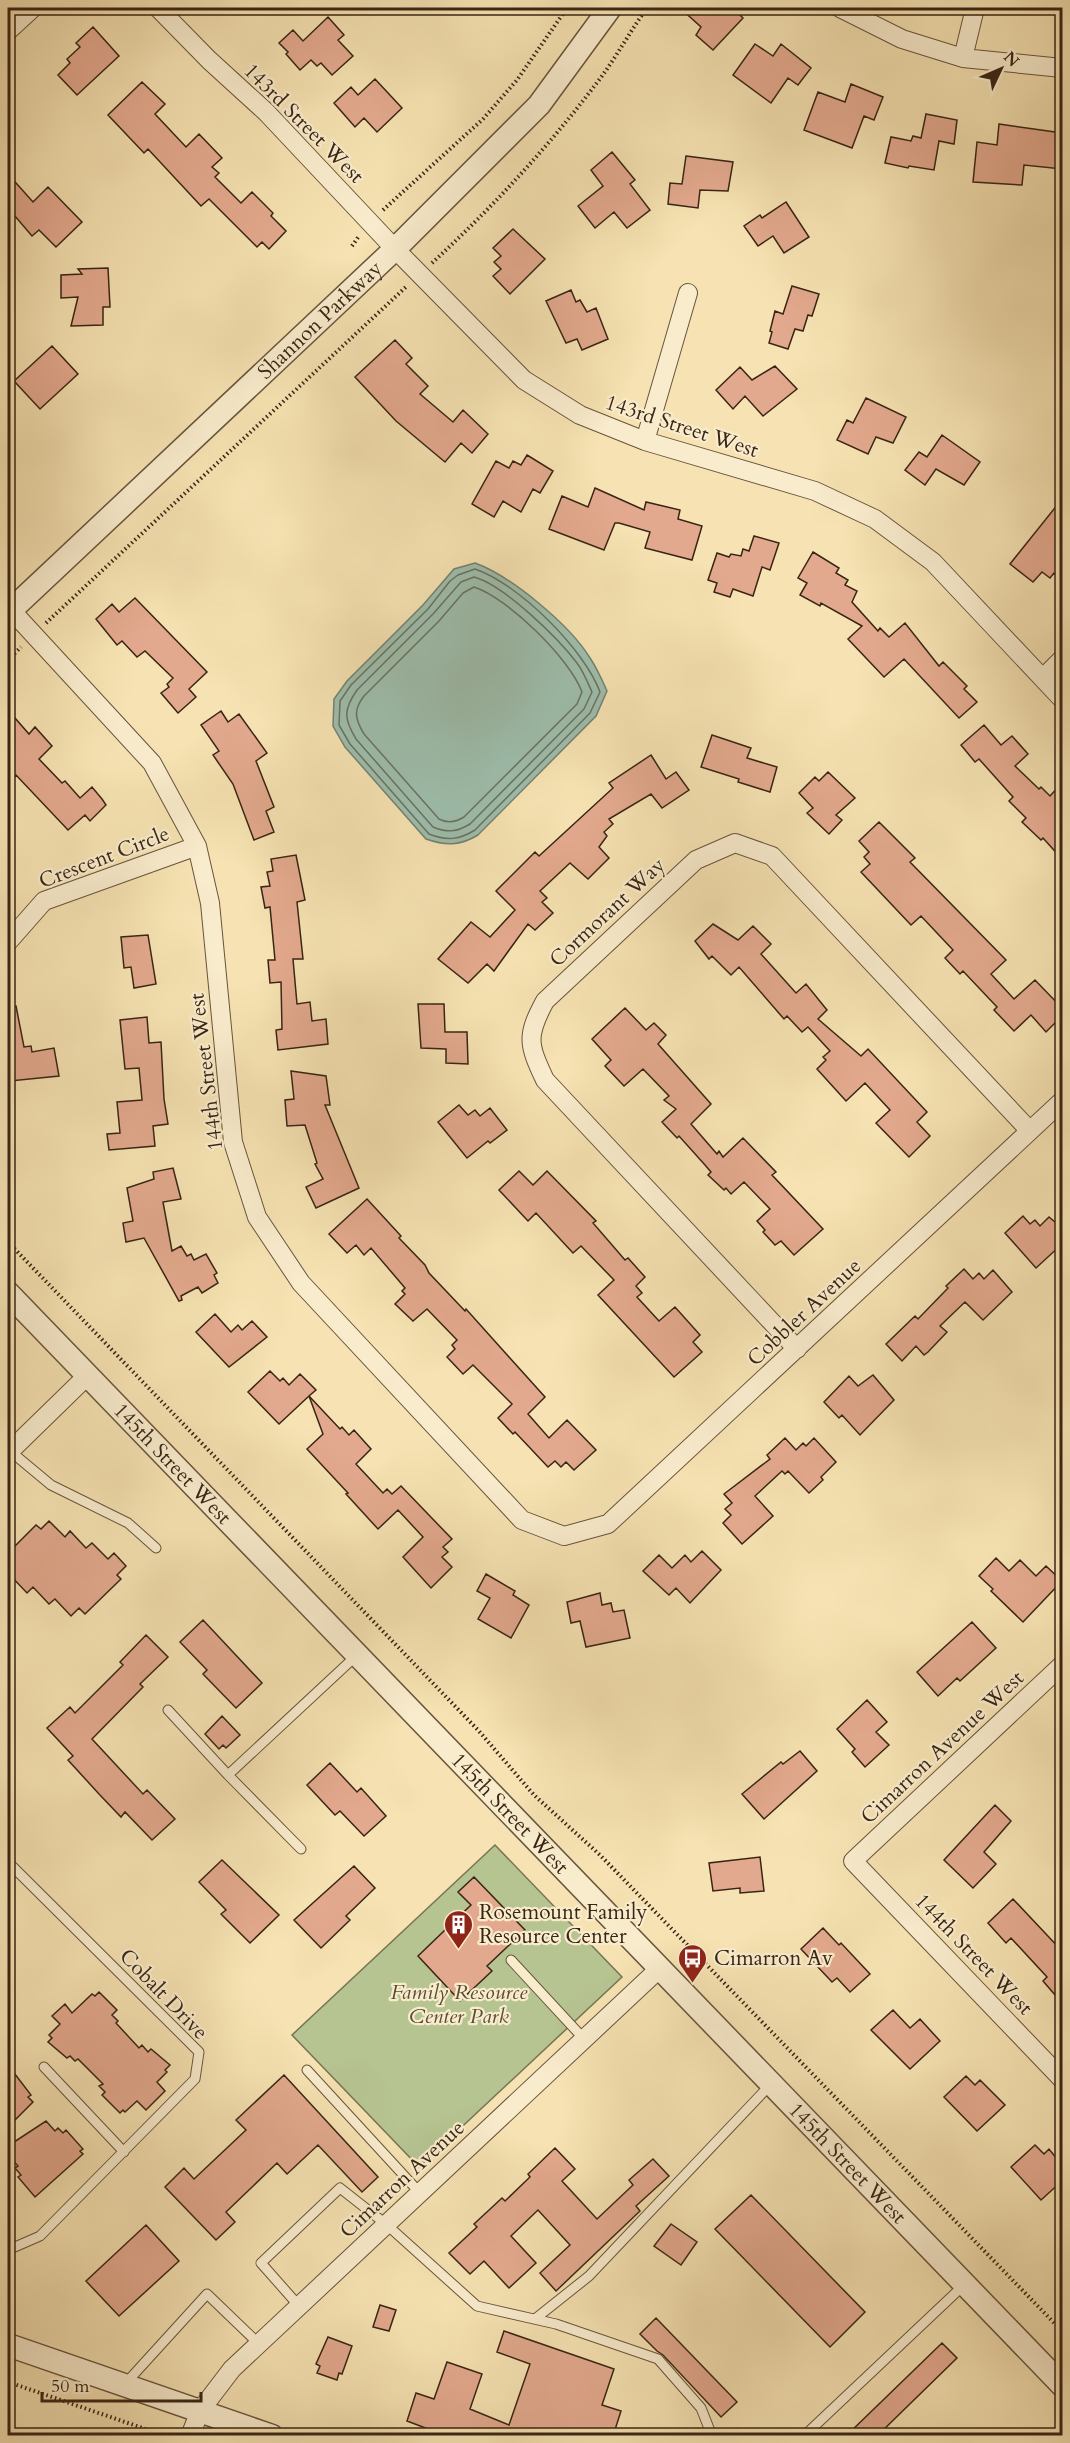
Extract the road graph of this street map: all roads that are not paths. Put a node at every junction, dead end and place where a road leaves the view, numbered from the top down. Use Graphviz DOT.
graph roads {
  1 [pos="33,8"];
  2 [pos="158,8"];
  3 [pos="610,8"];
  4 [pos="840,8"];
  5 [pos="975,8"];
  6 [pos="8,31"];
  7 [pos="963,58"];
  8 [pos="1062,68"];
  9 [pos="394,249"];
  10 [pos="688,293"];
  11 [pos="645,441"];
  12 [pos="9,612"];
  13 [pos="1062,659"];
  14 [pos="1043,678"];
  15 [pos="1062,699"];
  16 [pos="197,846"];
  17 [pos="8,942"];
  18 [pos="1062,1101"];
  19 [pos="1030,1131"];
  20 [pos="8,1293"];
  21 [pos="797,1349"];
  22 [pos="87,1376"];
  23 [pos="8,1451"];
  24 [pos="564,1536"];
  25 [pos="156,1548"];
  26 [pos="357,1655"];
  27 [pos="1062,1665"];
  28 [pos="168,1710"];
  29 [pos="228,1775"];
  30 [pos="301,1849"];
  31 [pos="853,1861"];
  32 [pos="8,1862"];
  33 [pos="511,1960"];
  34 [pos="660,1968"];
  35 [pos="584,2039"];
  36 [pos="44,2067"];
  37 [pos="307,2070"];
  38 [pos="1062,2079"];
  39 [pos="771,2084"];
  40 [pos="124,2152"];
  41 [pos="420,2193"];
  42 [pos="387,2225"];
  43 [pos="8,2250"];
  44 [pos="965,2284"];
  45 [pos="299,2306"];
  46 [pos="535,2319"];
  47 [pos="259,2344"];
  48 [pos="8,2345"];
  49 [pos="125,2384"];
  50 [pos="1062,2385"];
  51 [pos="200,2411"];
  52 [pos="190,2436"];
  53 [pos="272,2436"];
  54 [pos="712,2436"];
  55 [pos="804,2436"];
  1 -- 6 [label="street"];
  2 -- 9 [label="street, 143rd Street West"];
  3 -- 9 [label="street, Shannon Parkway"];
  4 -- 7 [label="street"];
  5 -- 7 [label="street"];
  7 -- 8 [label="street"];
  9 -- 11 [label="street, 143rd Street West"];
  9 -- 12 [label="street, Shannon Parkway"];
  10 -- 11 [label="street"];
  11 -- 14 [label="street, 143rd Street West"];
  12 -- 16 [label="street, 144th Street West"];
  13 -- 14 [label="street"];
  14 -- 15 [label="street, 143rd Street West"];
  16 -- 17 [label="street, Crescent Circle"];
  16 -- 24 [label="street, 144th Street West"];
  18 -- 19 [label="street, Cobbler Avenue"];
  19 -- 21 [label="street, Cobbler Avenue"];
  19 -- 21 [label="street, Cormorant Way"];
  20 -- 22 [label="street, 145th Street West"];
  21 -- 24 [label="street, Cobbler Avenue"];
  22 -- 23 [label="street"];
  22 -- 26 [label="street, 145th Street West"];
  23 -- 25 [label="lane"];
  26 -- 29 [label="lane"];
  26 -- 34 [label="street, 145th Street West"];
  27 -- 31 [label="street, Cimarron Avenue West"];
  28 -- 29 [label="lane"];
  29 -- 30 [label="lane"];
  31 -- 38 [label="street, 144th Street West"];
  32 -- 40 [label="lane, Cobalt Drive"];
  33 -- 35 [label="lane"];
  34 -- 35 [label="street, Cimarron Avenue"];
  34 -- 39 [label="street, 145th Street West"];
  35 -- 41 [label="street, Cimarron Avenue"];
  36 -- 40 [label="lane"];
  37 -- 41 [label="lane"];
  39 -- 44 [label="street, 145th Street West"];
  39 -- 46 [label="lane"];
  40 -- 43 [label="lane, Cobalt Drive"];
  41 -- 42 [label="street, Cimarron Avenue"];
  42 -- 45 [label="street, Cimarron Avenue"];
  42 -- 45 [label="lane"];
  42 -- 46 [label="lane"];
  44 -- 50 [label="street, 145th Street West"];
  44 -- 55 [label="lane"];
  45 -- 47 [label="street, Cimarron Avenue"];
  46 -- 54 [label="lane"];
  47 -- 49 [label="lane"];
  47 -- 51 [label="street, Cimarron Avenue"];
  48 -- 49 [label="street"];
  49 -- 51 [label="street"];
  51 -- 52 [label="street, Cimarron Avenue"];
  51 -- 53 [label="street"];
}
